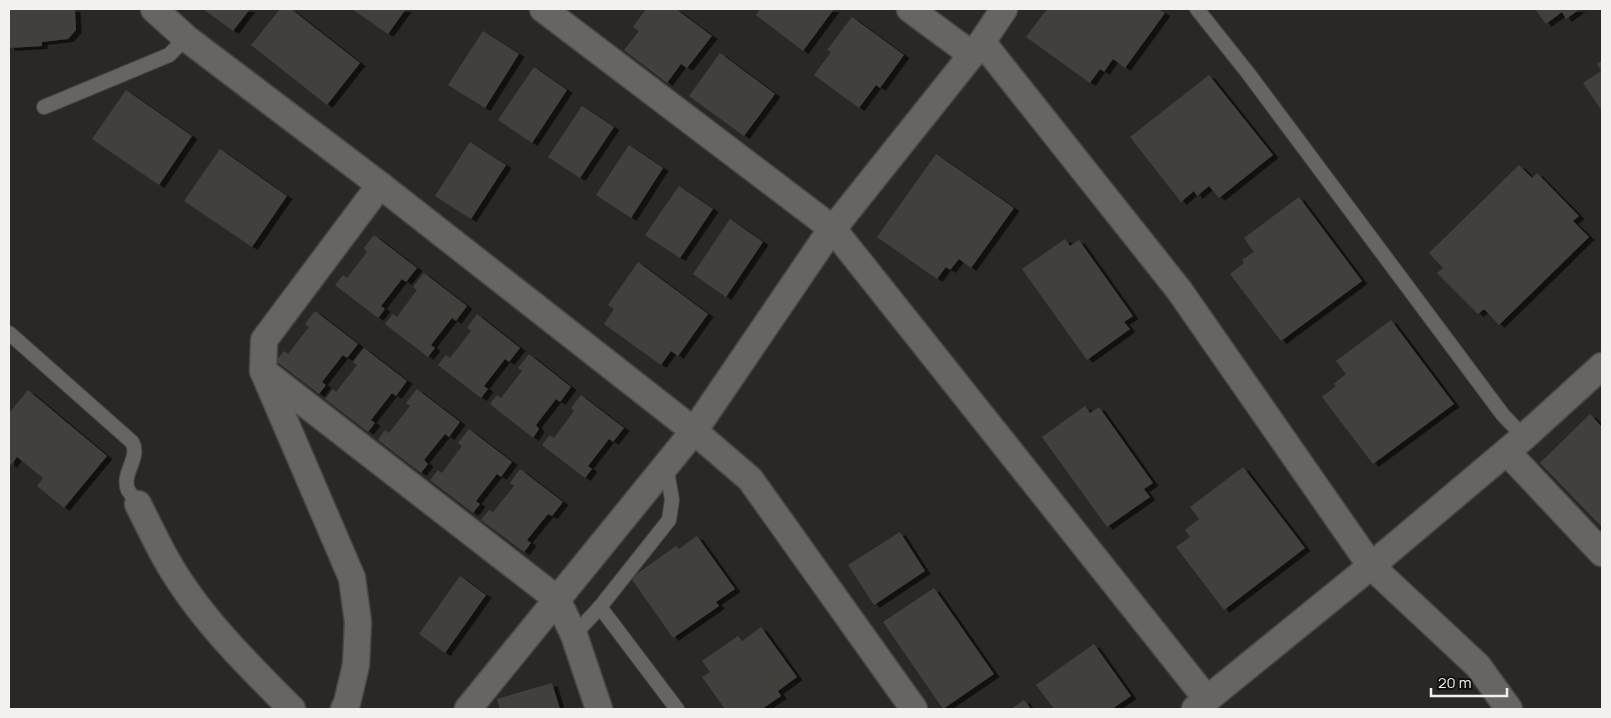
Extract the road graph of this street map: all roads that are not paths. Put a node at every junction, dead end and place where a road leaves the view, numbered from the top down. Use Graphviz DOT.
graph roads {
  1 [pos="154,9"];
  2 [pos="543,9"];
  3 [pos="910,9"];
  4 [pos="1004,9"];
  5 [pos="1196,9"];
  6 [pos="186,38"];
  7 [pos="976,48"];
  8 [pos="44,107"];
  9 [pos="380,185"];
  10 [pos="833,229"];
  11 [pos="9,333"];
  12 [pos="1602,366"];
  13 [pos="263,371"];
  14 [pos="694,431"];
  15 [pos="1516,444"];
  16 [pos="666,465"];
  17 [pos="138,504"];
  18 [pos="1602,553"];
  19 [pos="1371,566"];
  20 [pos="557,599"];
  21 [pos="600,608"];
  22 [pos="574,635"];
  23 [pos="1201,704"];
  24 [pos="292,709"];
  25 [pos="344,709"];
  26 [pos="468,709"];
  27 [pos="599,709"];
  28 [pos="677,709"];
  29 [pos="914,709"];
  30 [pos="1509,709"];
  1 -- 6 [label="street"];
  2 -- 10 [label="street"];
  3 -- 7 [label="street"];
  4 -- 7 [label="street"];
  5 -- 15 [label="lane"];
  6 -- 8 [label="lane"];
  6 -- 9 [label="street"];
  7 -- 10 [label="street"];
  7 -- 19 [label="street"];
  9 -- 13 [label="street"];
  9 -- 14 [label="street"];
  10 -- 14 [label="street"];
  10 -- 23 [label="street"];
  11 -- 17 [label="lane"];
  12 -- 15 [label="street"];
  13 -- 20 [label="street"];
  13 -- 25 [label="street"];
  14 -- 16 [label="street"];
  14 -- 29 [label="street"];
  15 -- 18 [label="street"];
  15 -- 19 [label="street"];
  16 -- 20 [label="street"];
  16 -- 21 [label="lane"];
  17 -- 24 [label="street"];
  19 -- 23 [label="street"];
  19 -- 30 [label="street"];
  20 -- 22 [label="street"];
  20 -- 26 [label="street"];
  21 -- 22 [label="lane"];
  21 -- 28 [label="lane"];
  22 -- 27 [label="street"];
}
